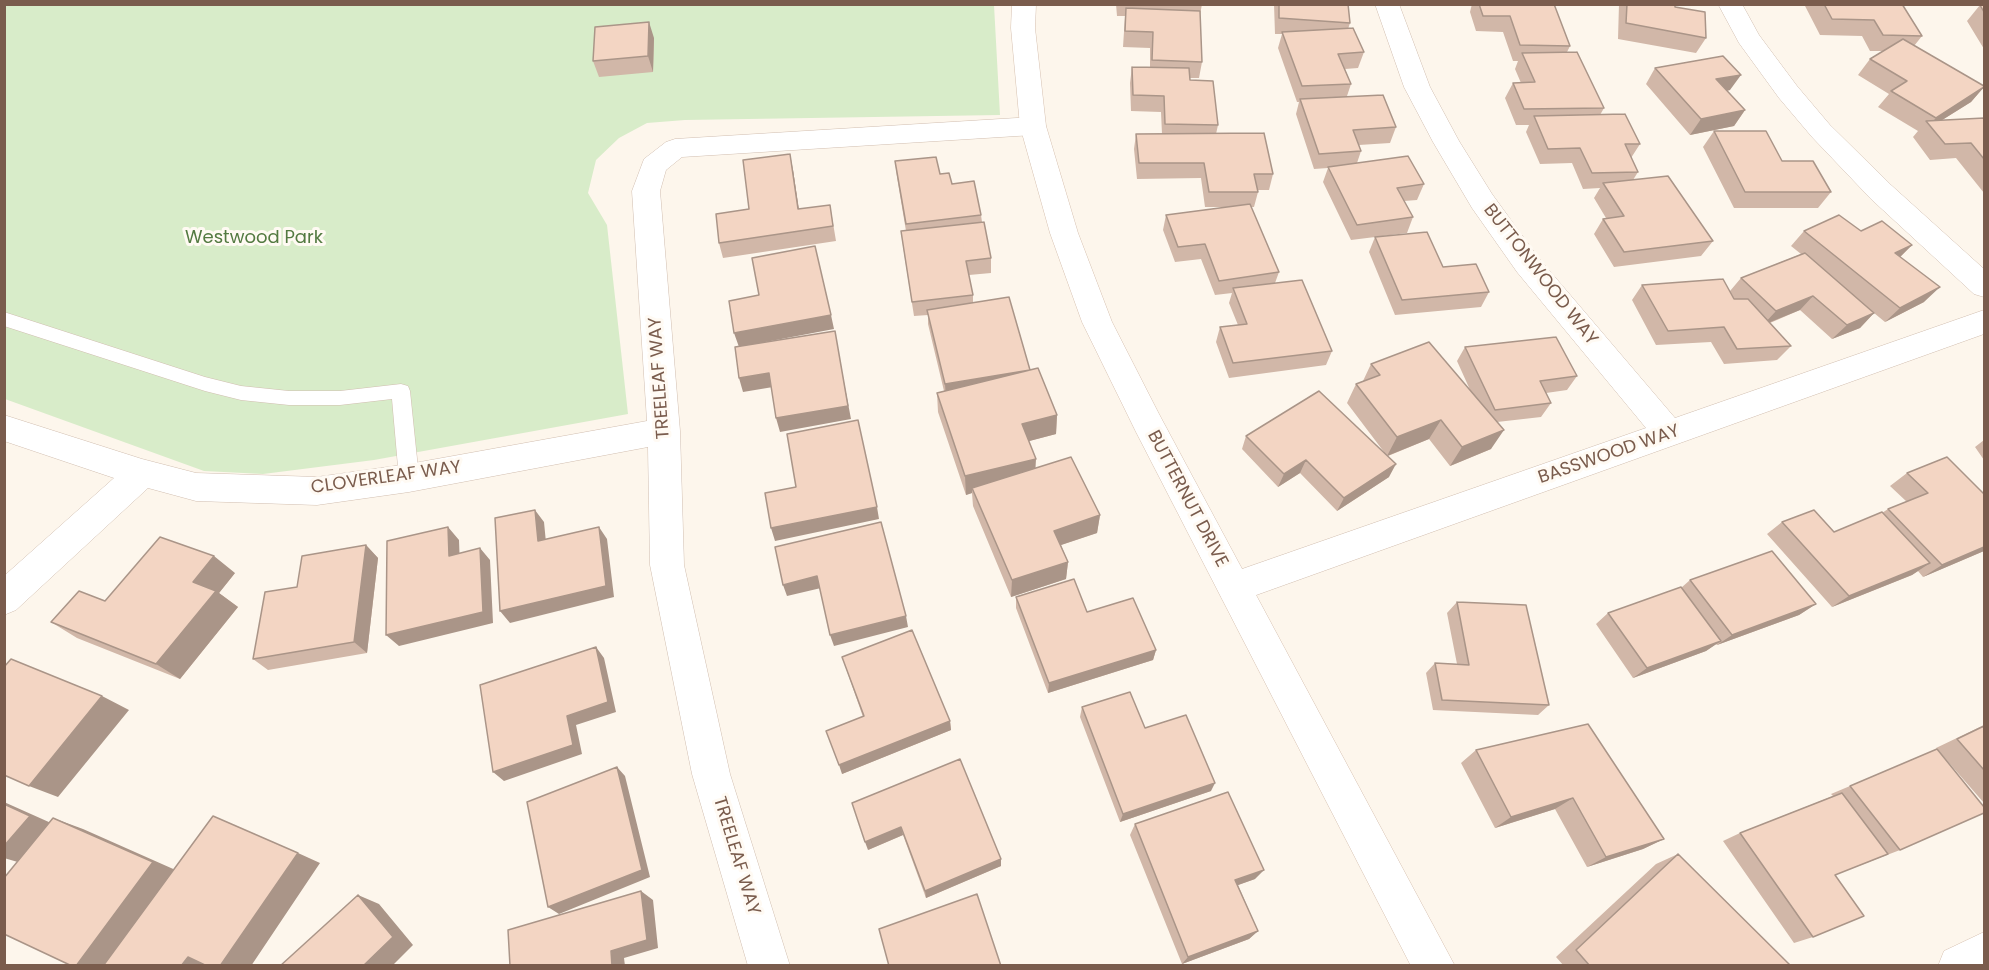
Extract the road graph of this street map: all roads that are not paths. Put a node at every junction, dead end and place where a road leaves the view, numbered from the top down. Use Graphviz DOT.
graph roads {
  1 [pos="1024,4"];
  2 [pos="1387,4"];
  3 [pos="1730,4"];
  4 [pos="1033,126"];
  5 [pos="1984,286"];
  6 [pos="4,319"];
  7 [pos="1984,322"];
  8 [pos="4,428"];
  9 [pos="664,430"];
  10 [pos="1670,434"];
  11 [pos="142,473"];
  12 [pos="409,478"];
  13 [pos="1234,587"];
  14 [pos="4,599"];
  15 [pos="1984,953"];
  16 [pos="769,966"];
  17 [pos="1434,966"];
  18 [pos="1959,966"];
  1 -- 4 [label="street, BUTTERNUT DRIVE"];
  2 -- 10 [label="street, BUTTONWOOD WAY"];
  3 -- 5 [label="street"];
  4 -- 9 [label="street, TREELEAF WAY"];
  4 -- 13 [label="street, BUTTERNUT DRIVE"];
  6 -- 12 [label="lane"];
  7 -- 10 [label="street, BASSWOOD WAY"];
  8 -- 11 [label="street, CLOVERLEAF WAY"];
  9 -- 12 [label="street, CLOVERLEAF WAY"];
  9 -- 16 [label="street, TREELEAF WAY"];
  10 -- 13 [label="street, BASSWOOD WAY"];
  11 -- 12 [label="street, CLOVERLEAF WAY"];
  11 -- 14 [label="street"];
  13 -- 17 [label="street, BUTTERNUT DRIVE"];
  15 -- 18 [label="street"];
}
